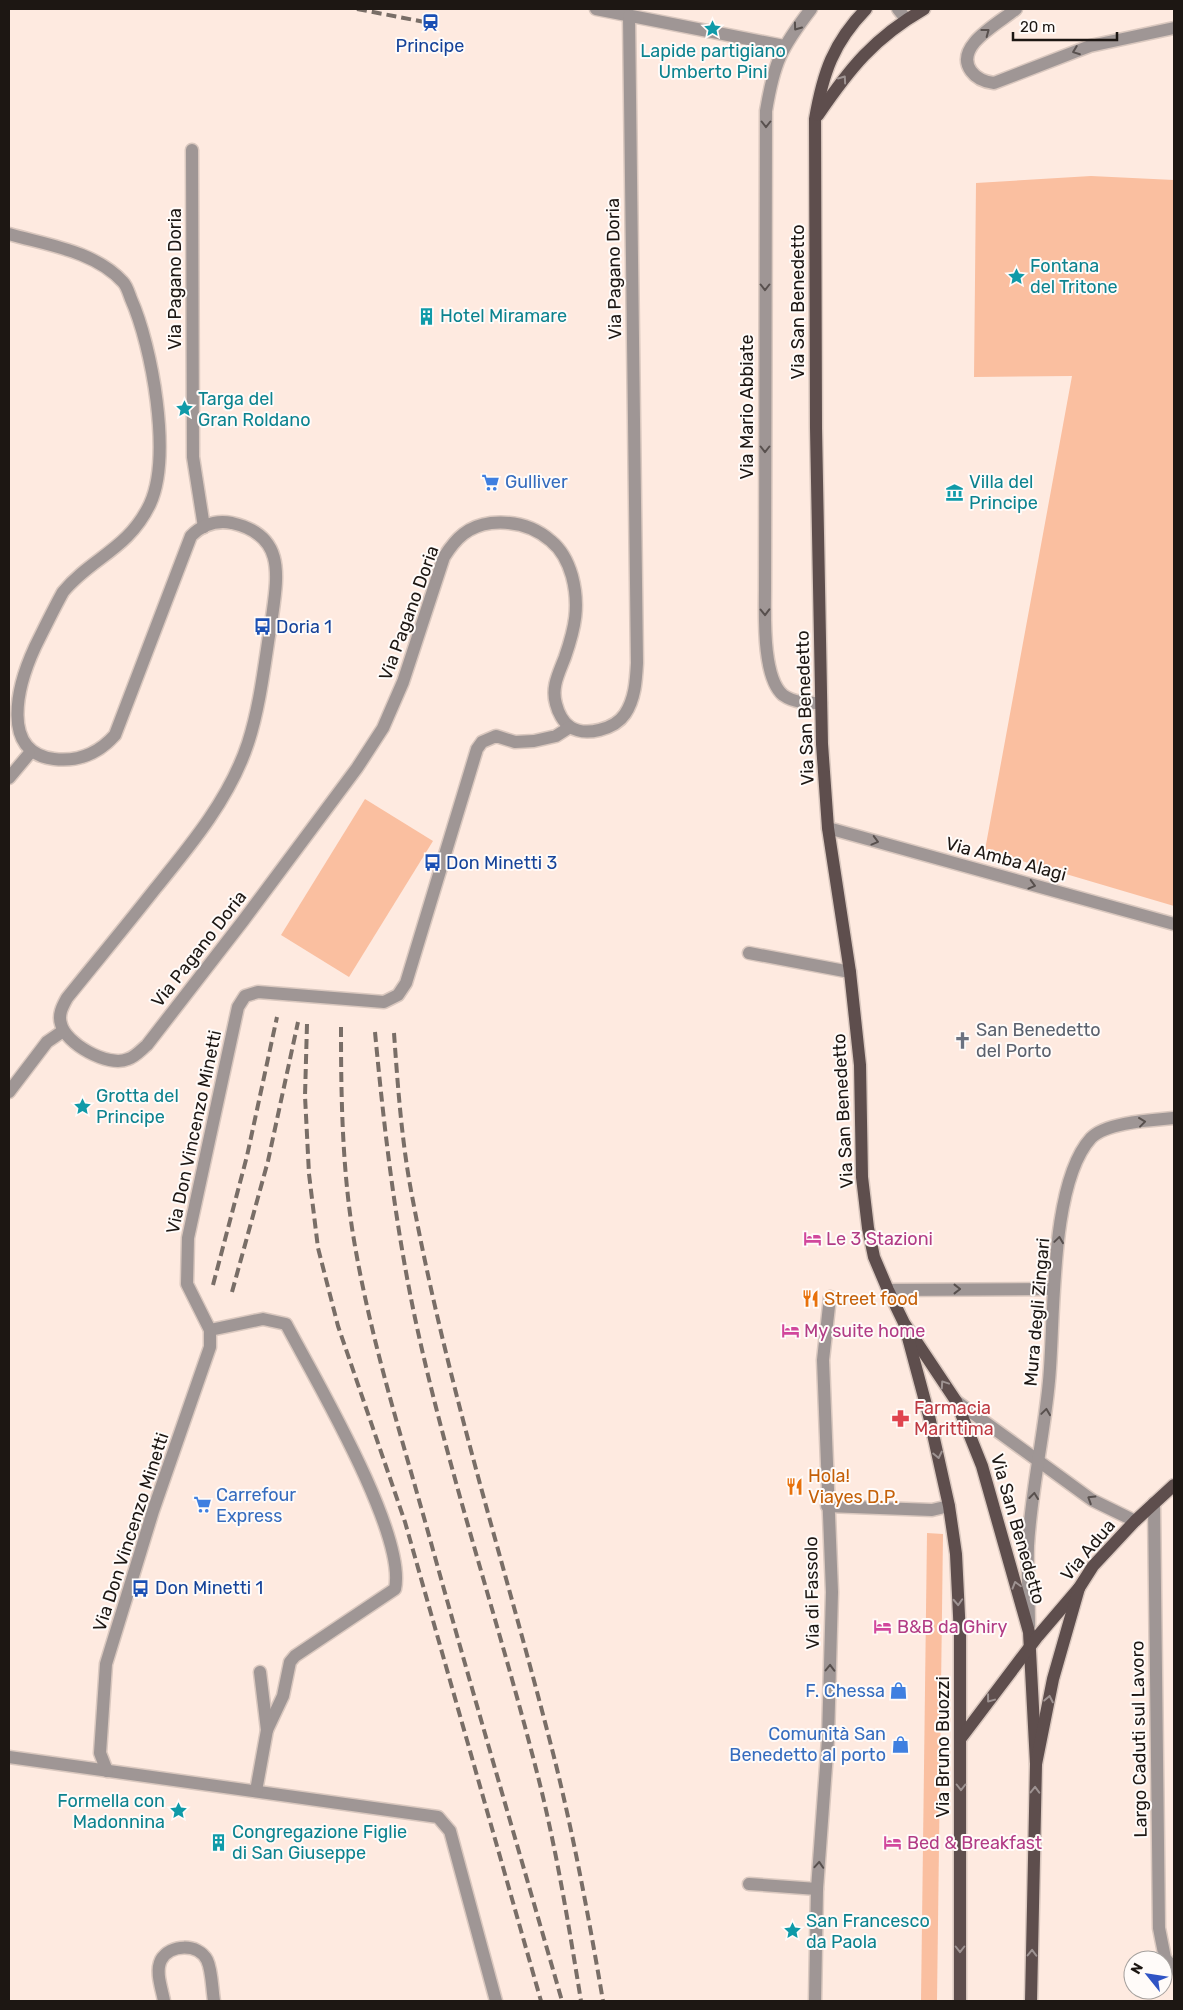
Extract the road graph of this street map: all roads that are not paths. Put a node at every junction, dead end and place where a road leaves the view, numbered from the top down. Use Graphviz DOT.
graph roads {
  1 [pos="596,9"];
  2 [pos="811,9"];
  3 [pos="866,9"];
  4 [pos="898,9"];
  5 [pos="924,9"];
  6 [pos="1016,9"];
  7 [pos="629,16"];
  8 [pos="906,19"];
  9 [pos="1174,28"];
  10 [pos="784,46"];
  11 [pos="815,119"];
  12 [pos="192,150"];
  13 [pos="9,234"];
  14 [pos="204,527"];
  15 [pos="821,703"];
  16 [pos="570,727"];
  17 [pos="30,754"];
  18 [pos="9,778"];
  19 [pos="828,828"];
  20 [pos="1174,924"];
  21 [pos="749,953"];
  22 [pos="850,972"];
  23 [pos="63,1031"];
  24 [pos="9,1092"];
  25 [pos="1174,1118"];
  26 [pos="1052,1289"];
  27 [pos="888,1290"];
  28 [pos="830,1297"];
  29 [pos="904,1323"];
  30 [pos="210,1330"];
  31 [pos="956,1401"];
  32 [pos="1038,1460"];
  33 [pos="1174,1485"];
  34 [pos="1154,1504"];
  35 [pos="827,1506"];
  36 [pos="949,1506"];
  37 [pos="1135,1521"];
  38 [pos="956,1554"];
  39 [pos="1079,1588"];
  40 [pos="1029,1632"];
  41 [pos="1030,1646"];
  42 [pos="260,1672"];
  43 [pos="267,1730"];
  44 [pos="961,1738"];
  45 [pos="9,1757"];
  46 [pos="1036,1764"];
  47 [pos="107,1771"];
  48 [pos="256,1791"];
  49 [pos="749,1884"];
  50 [pos="817,1889"];
  51 [pos="1174,1969"];
  52 [pos="164,2001"];
  53 [pos="214,2001"];
  54 [pos="496,2001"];
  55 [pos="815,2001"];
  56 [pos="960,2001"];
  57 [pos="1031,2001"];
  1 -- 7 [label="street"];
  2 -- 10 [label="street, Via Mario Abbiate, one-way"];
  3 -- 11 [label="main road, Via San Benedetto"];
  4 -- 8 [label="street"];
  5 -- 8 [label="main road"];
  9 -- 6 [label="street, one-way"];
  7 -- 10 [label="street"];
  7 -- 16 [label="street, Via Pagano Doria"];
  11 -- 8 [label="main road, one-way"];
  10 -- 15 [label="street, Via Mario Abbiate, one-way"];
  11 -- 15 [label="main road, Via San Benedetto"];
  12 -- 14 [label="street, Via Pagano Doria"];
  13 -- 17 [label="street, Via Pagano Doria"];
  14 -- 17 [label="street"];
  14 -- 23 [label="street"];
  15 -- 19 [label="main road, Via San Benedetto"];
  16 -- 23 [label="street, Via Pagano Doria"];
  16 -- 30 [label="street, Via Don Vincenzo Minetti"];
  17 -- 18 [label="street"];
  19 -- 20 [label="street, Via Amba Alagi, one-way"];
  19 -- 22 [label="main road, Via San Benedetto"];
  21 -- 22 [label="street"];
  22 -- 27 [label="main road, Via San Benedetto"];
  23 -- 24 [label="street"];
  26 -- 25 [label="street, Mura degli Zingari, one-way"];
  27 -- 26 [label="street, one-way"];
  32 -- 26 [label="street, Mura degli Zingari, one-way"];
  27 -- 29 [label="main road, Via San Benedetto"];
  28 -- 35 [label="street, Via di Fassolo"];
  31 -- 29 [label="main road, Via San Benedetto, one-way"];
  29 -- 36 [label="main road, Via San Benedetto, one-way"];
  30 -- 43 [label="street"];
  30 -- 47 [label="street, Via Don Vincenzo Minetti"];
  31 -- 32 [label="street"];
  40 -- 31 [label="main road, Via San Benedetto, one-way"];
  37 -- 32 [label="street, one-way"];
  40 -- 32 [label="street, Mura degli Zingari, one-way"];
  33 -- 34 [label="main road, Via Adua"];
  34 -- 37 [label="main road, Via Adua"];
  34 -- 51 [label="street, Largo Caduti sul Lavoro"];
  35 -- 36 [label="street"];
  50 -- 35 [label="street, Via di Fassolo, one-way"];
  36 -- 38 [label="main road, Via San Benedetto"];
  37 -- 39 [label="main road, Via Adua"];
  38 -- 44 [label="main road, Via Bruno Buozzi, one-way"];
  39 -- 41 [label="main road, Via Adua"];
  46 -- 39 [label="main road, one-way"];
  40 -- 41 [label="main road, Via San Benedetto"];
  41 -- 44 [label="main road, Via Adua, one-way"];
  41 -- 46 [label="main road, Via San Benedetto"];
  42 -- 43 [label="street"];
  43 -- 48 [label="street"];
  44 -- 56 [label="main road, Via Bruno Buozzi, one-way"];
  45 -- 47 [label="street"];
  57 -- 46 [label="main road, one-way"];
  47 -- 48 [label="street"];
  48 -- 54 [label="street"];
  49 -- 50 [label="street"];
  50 -- 55 [label="street, Via di Fassolo"];
  52 -- 53 [label="street"];
}
